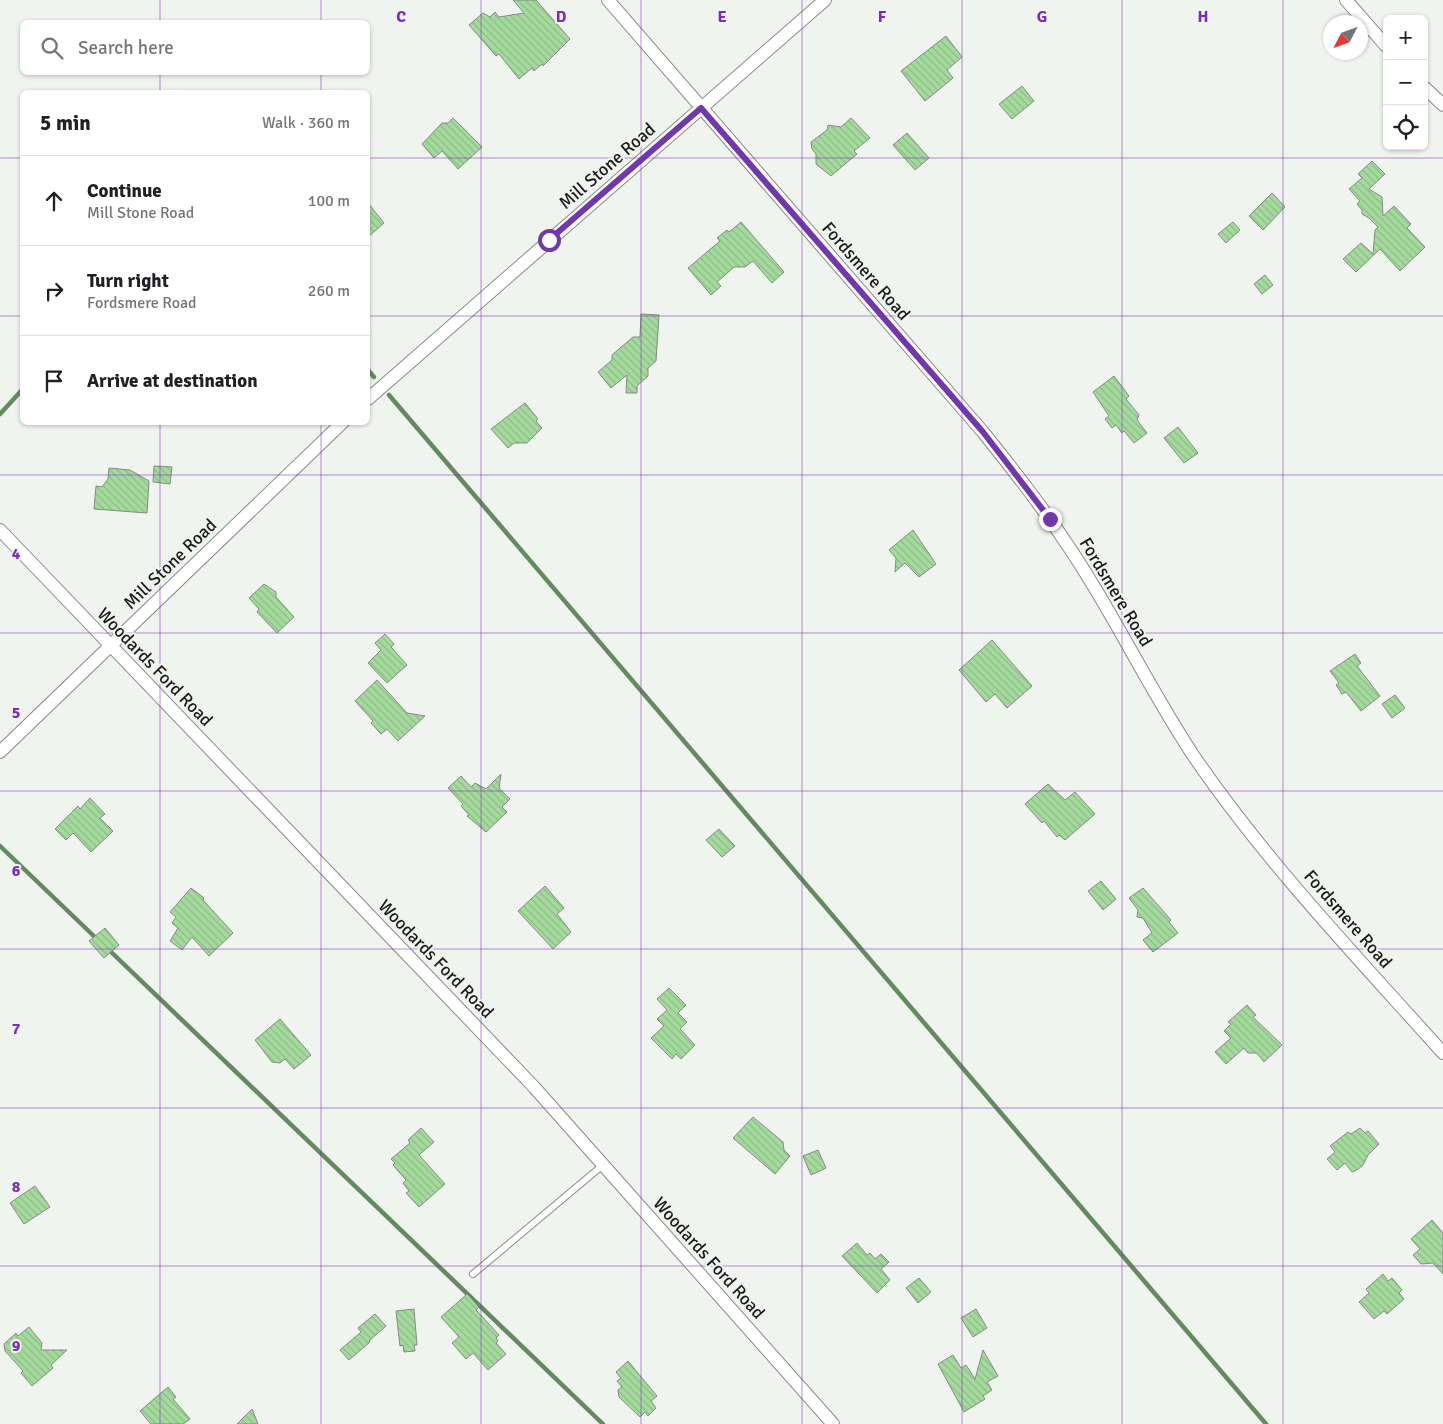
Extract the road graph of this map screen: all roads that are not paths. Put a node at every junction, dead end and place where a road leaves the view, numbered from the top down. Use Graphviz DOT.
graph roads {
  1 [pos="608,0"];
  2 [pos="825,0"];
  3 [pos="1346,0"];
  4 [pos="1383,42"];
  5 [pos="1428,91"];
  6 [pos="1443,105"];
  7 [pos="701,108"];
  8 [pos="370,397"];
  9 [pos="340,425"];
  10 [pos="0,530"];
  11 [pos="110,646"];
  12 [pos="0,752"];
  13 [pos="1443,1053"];
  14 [pos="603,1165"];
  15 [pos="473,1274"];
  16 [pos="833,1424"];
  1 -- 7 [label="street, Fordsmere Road"];
  2 -- 7 [label="street, Mill Stone Road"];
  3 -- 4 [label="street"];
  5 -- 6 [label="street"];
  7 -- 8 [label="street, Mill Stone Road"];
  7 -- 13 [label="street, Fordsmere Road"];
  9 -- 11 [label="street, Mill Stone Road"];
  10 -- 11 [label="street, Woodards Ford Road"];
  11 -- 12 [label="street, Mill Stone Road"];
  11 -- 14 [label="street, Woodards Ford Road"];
  14 -- 15 [label="lane"];
  14 -- 16 [label="street, Woodards Ford Road"];
}
